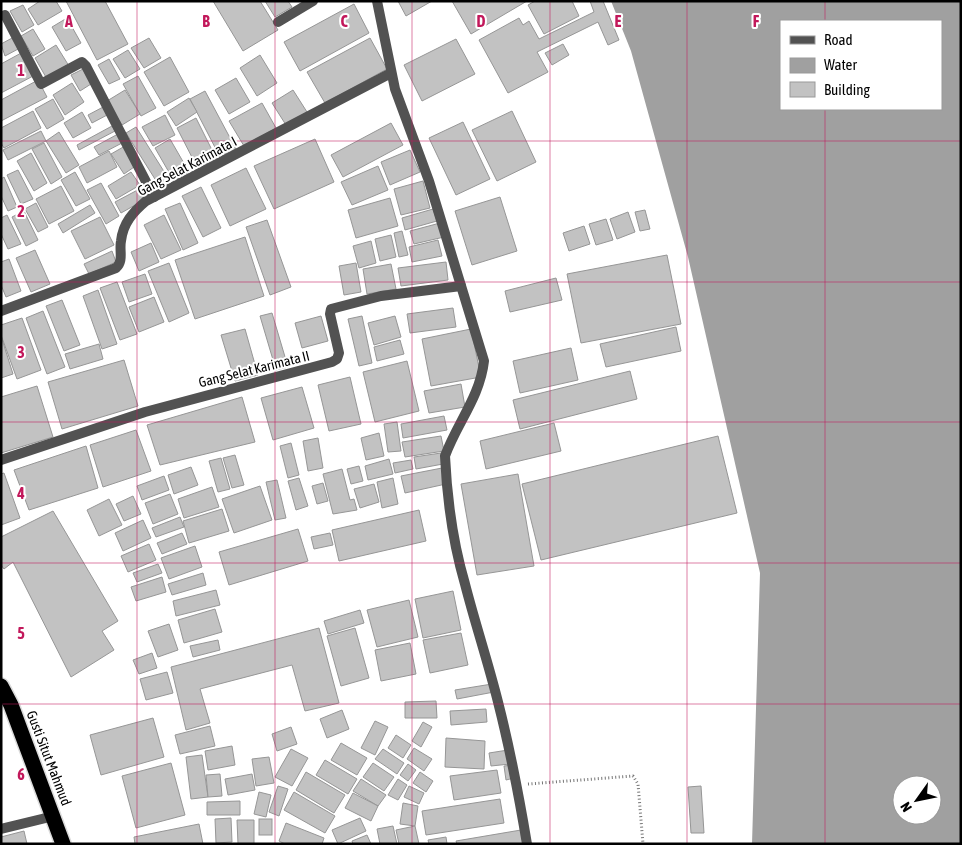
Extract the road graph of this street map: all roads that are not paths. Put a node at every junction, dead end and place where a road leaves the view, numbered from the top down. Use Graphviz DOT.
graph roads {
  1 [pos="314,1"];
  2 [pos="377,1"];
  3 [pos="5,15"];
  4 [pos="278,22"];
  5 [pos="391,73"];
  6 [pos="154,197"];
  7 [pos="461,286"];
  8 [pos="1,311"];
  9 [pos="1,460"];
  10 [pos="1,686"];
  11 [pos="54,816"];
  12 [pos="1,829"];
  13 [pos="63,844"];
  14 [pos="527,844"];
  1 -- 4 [label="street"];
  2 -- 5 [label="street"];
  3 -- 6 [label="street"];
  5 -- 6 [label="street, Gang Selat Karimata I"];
  5 -- 7 [label="street"];
  6 -- 8 [label="street, Gang Selat Karimata I"];
  7 -- 9 [label="street, Gang Selat Karimata II"];
  7 -- 14 [label="street"];
  10 -- 11 [label="highway, Gusti Situt Mahmud"];
  11 -- 12 [label="street"];
  11 -- 13 [label="highway, Gusti Situt Mahmud"];
}
